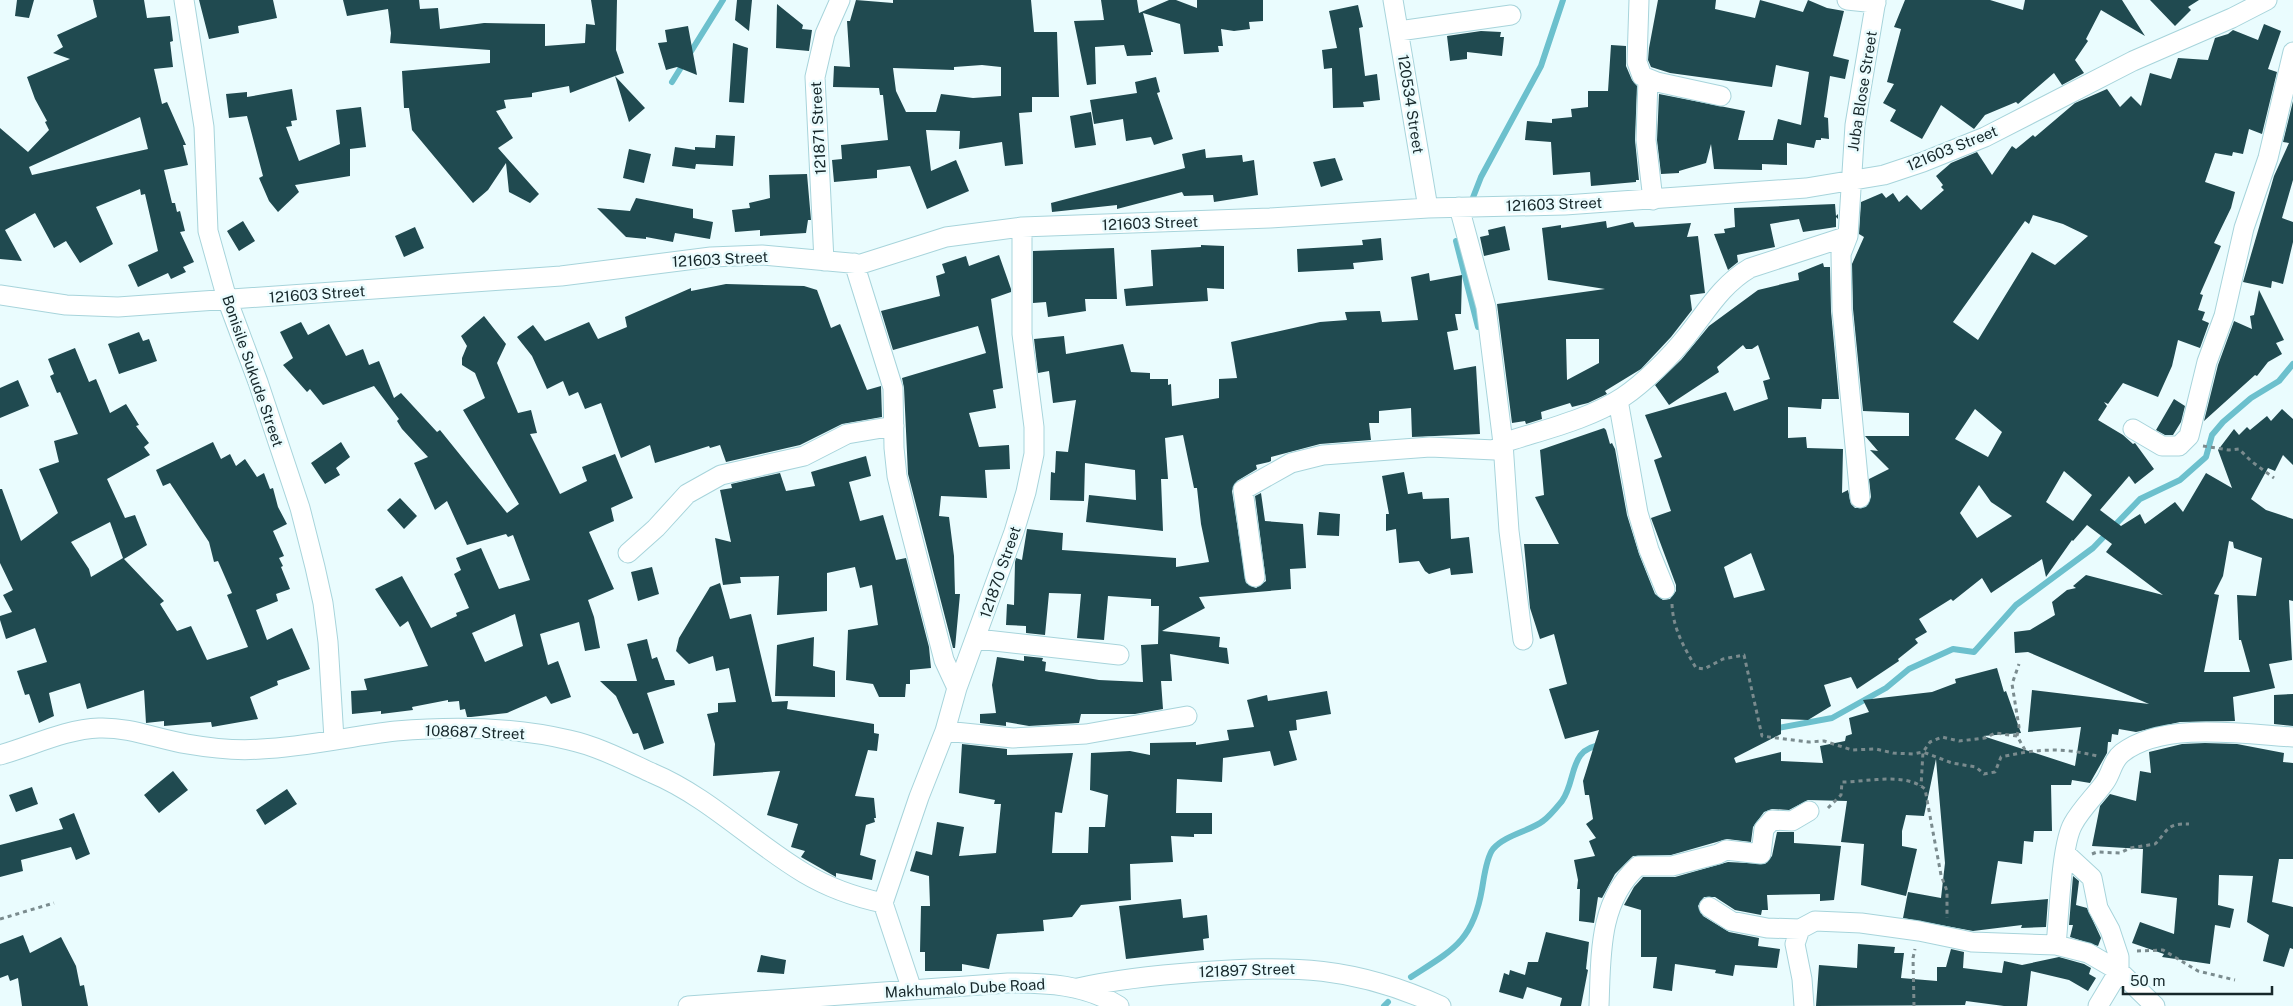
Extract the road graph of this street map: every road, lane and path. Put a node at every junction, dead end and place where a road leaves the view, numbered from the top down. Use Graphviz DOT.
graph roads {
  1 [pos="184,0"];
  2 [pos="840,0"];
  3 [pos="1393,0"];
  4 [pos="1639,0"];
  5 [pos="1847,0"];
  6 [pos="2267,0"];
  7 [pos="1876,2"];
  8 [pos="1511,15"];
  9 [pos="1398,30"];
  10 [pos="2293,52"];
  11 [pos="1648,79"];
  12 [pos="1721,96"];
  13 [pos="1850,181"];
  14 [pos="1653,200"];
  15 [pos="1459,207"];
  16 [pos="1428,208"];
  17 [pos="1022,227"];
  18 [pos="1848,236"];
  19 [pos="824,261"];
  20 [pos="854,263"];
  21 [pos="0,295"];
  22 [pos="227,300"];
  23 [pos="1618,400"];
  24 [pos="894,426"];
  25 [pos="2133,429"];
  26 [pos="1503,443"];
  27 [pos="2216,449"];
  28 [pos="2274,478"];
  29 [pos="1860,498"];
  30 [pos="628,553"];
  31 [pos="1255,577"];
  32 [pos="1666,589"];
  33 [pos="976,639"];
  34 [pos="1523,640"];
  35 [pos="1119,655"];
  36 [pos="2019,664"];
  37 [pos="957,688"];
  38 [pos="1187,716"];
  39 [pos="945,731"];
  40 [pos="2017,736"];
  41 [pos="2293,737"];
  42 [pos="334,740"];
  43 [pos="2026,750"];
  44 [pos="1923,752"];
  45 [pos="0,755"];
  46 [pos="2115,760"];
  47 [pos="1921,786"];
  48 [pos="1810,811"];
  49 [pos="2189,824"];
  50 [pos="2072,859"];
  51 [pos="54,903"];
  52 [pos="883,904"];
  53 [pos="1710,907"];
  54 [pos="0,919"];
  55 [pos="1800,929"];
  56 [pos="1919,931"];
  57 [pos="1946,936"];
  58 [pos="2056,945"];
  59 [pos="2117,951"];
  60 [pos="2119,971"];
  61 [pos="2235,980"];
  62 [pos="1078,988"];
  63 [pos="912,990"];
  64 [pos="688,1006"];
  65 [pos="1119,1006"];
  66 [pos="1441,1006"];
  67 [pos="1599,1006"];
  68 [pos="1804,1006"];
  69 [pos="1914,1006"];
  70 [pos="2098,1006"];
  71 [pos="2155,1006"];
  1 -- 22 [label="street, Bonisile Sukude Street"];
  2 -- 19 [label="street, 121871 Street"];
  3 -- 9 [label="street, 120534 Street"];
  4 -- 11 [label="street"];
  5 -- 7 [label="street"];
  6 -- 13 [label="street, 121603 Street"];
  7 -- 13 [label="street, Juba Blose Street"];
  8 -- 9 [label="street"];
  9 -- 16 [label="street, 120534 Street"];
  10 -- 25 [label="street"];
  11 -- 12 [label="street"];
  11 -- 14 [label="street"];
  13 -- 14 [label="street, 121603 Street"];
  13 -- 18 [label="street, Juba Blose Street"];
  14 -- 15 [label="street, 121603 Street"];
  15 -- 16 [label="street, 121603 Street"];
  15 -- 26 [label="street"];
  16 -- 17 [label="street, 121603 Street"];
  17 -- 20 [label="street, 121603 Street"];
  17 -- 33 [label="street, 121870 Street"];
  18 -- 23 [label="street"];
  18 -- 29 [label="street, Juba Blose Street"];
  19 -- 20 [label="street, 121603 Street"];
  19 -- 22 [label="street, 121603 Street"];
  20 -- 24 [label="street"];
  21 -- 22 [label="street, 121603 Street"];
  22 -- 42 [label="street, Bonisile Sukude Street"];
  23 -- 26 [label="street"];
  23 -- 32 [label="street"];
  24 -- 30 [label="street"];
  24 -- 37 [label="street"];
  26 -- 31 [label="street"];
  26 -- 34 [label="street"];
  27 -- 28 [label="path"];
  32 -- 44 [label="path"];
  33 -- 35 [label="street"];
  33 -- 37 [label="street, 121870 Street"];
  36 -- 40 [label="path"];
  37 -- 39 [label="street, 121870 Street"];
  38 -- 39 [label="street"];
  39 -- 52 [label="street, 121870 Street"];
  40 -- 43 [label="path"];
  40 -- 44 [label="path"];
  41 -- 46 [label="street"];
  42 -- 45 [label="street, 108687 Street"];
  42 -- 52 [label="street, 108687 Street"];
  43 -- 44 [label="path"];
  43 -- 46 [label="path"];
  44 -- 47 [label="path"];
  46 -- 50 [label="street"];
  47 -- 48 [label="path"];
  47 -- 57 [label="path"];
  48 -- 67 [label="street"];
  49 -- 50 [label="path"];
  50 -- 58 [label="street"];
  50 -- 59 [label="street"];
  51 -- 54 [label="path"];
  52 -- 63 [label="street"];
  53 -- 55 [label="street"];
  55 -- 56 [label="street"];
  55 -- 68 [label="street"];
  56 -- 57 [label="street"];
  56 -- 69 [label="path"];
  57 -- 58 [label="street"];
  58 -- 60 [label="street"];
  59 -- 60 [label="street"];
  59 -- 61 [label="path"];
  60 -- 70 [label="street"];
  60 -- 71 [label="street"];
  62 -- 63 [label="street, Makhumalo Dube Road"];
  62 -- 65 [label="street, Makhumalo Dube Road"];
  62 -- 66 [label="street, 121897 Street"];
  63 -- 64 [label="street, Makhumalo Dube Road"];
}
